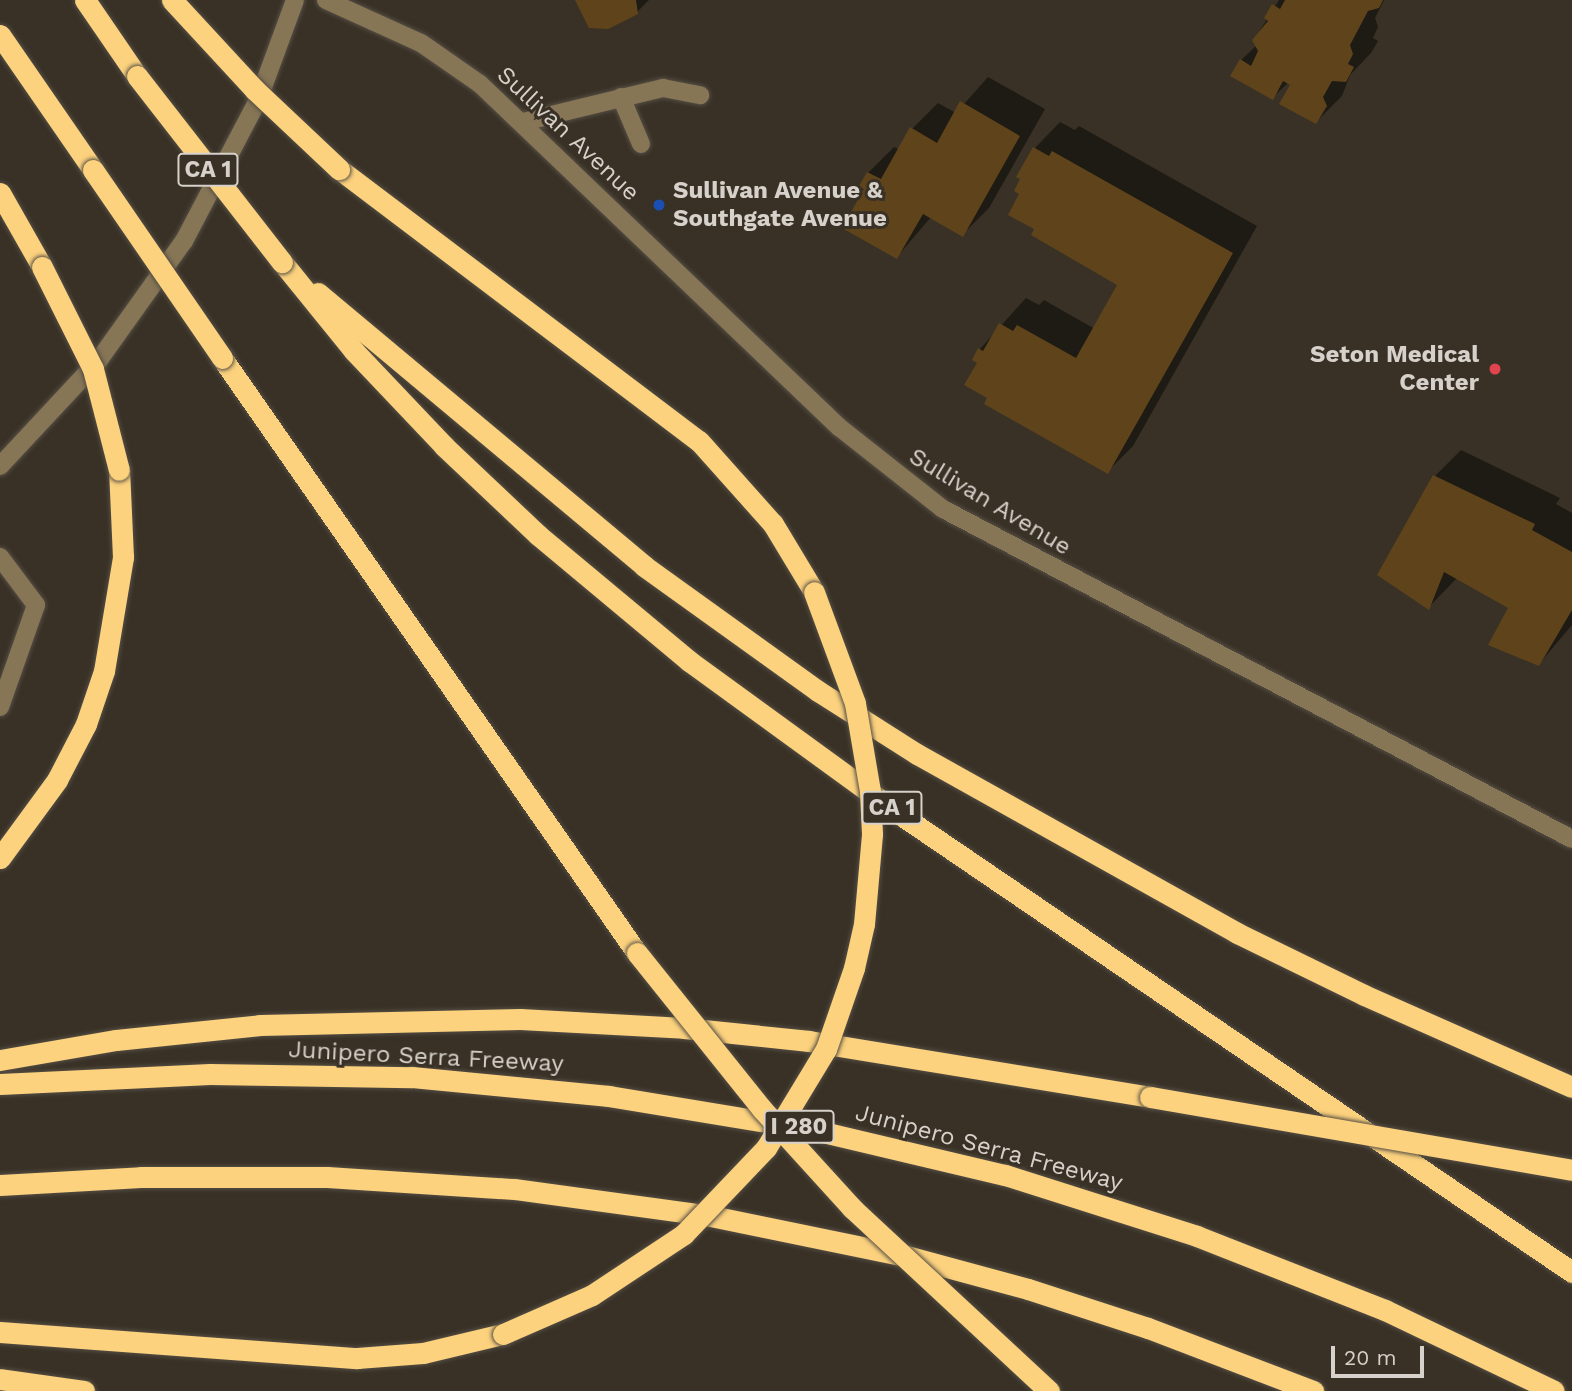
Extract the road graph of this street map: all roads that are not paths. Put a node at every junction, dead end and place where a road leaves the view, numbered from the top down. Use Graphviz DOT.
graph roads {
  1 [pos="85,0"];
  2 [pos="172,0"];
  3 [pos="296,0"];
  4 [pos="326,0"];
  5 [pos="0,35"];
  6 [pos="700,94"];
  7 [pos="621,97"];
  8 [pos="523,122"];
  9 [pos="641,144"];
  10 [pos="0,193"];
  11 [pos="282,262"];
  12 [pos="0,466"];
  13 [pos="0,557"];
  14 [pos="0,707"];
  15 [pos="1571,837"];
  16 [pos="0,859"];
  17 [pos="0,1060"];
  18 [pos="0,1084"];
  19 [pos="1572,1087"];
  20 [pos="1572,1170"];
  21 [pos="0,1185"];
  22 [pos="1572,1272"];
  23 [pos="0,1332"];
  24 [pos="0,1379"];
  25 [pos="85,1391"];
  26 [pos="1049,1391"];
  27 [pos="1314,1391"];
  28 [pos="1554,1391"];
  1 -- 11 [label="highway, CA 1, bridge"];
  2 -- 23 [label="highway, bridge"];
  3 -- 12 [label="street"];
  4 -- 8 [label="street, Sullivan Avenue"];
  5 -- 26 [label="highway, bridge"];
  6 -- 7 [label="street"];
  7 -- 8 [label="street"];
  7 -- 9 [label="street"];
  8 -- 15 [label="street, Sullivan Avenue"];
  10 -- 16 [label="highway, bridge"];
  11 -- 19 [label="highway"];
  11 -- 22 [label="highway, CA 1"];
  13 -- 14 [label="street"];
  17 -- 20 [label="highway, bridge"];
  18 -- 28 [label="highway, Junipero Serra Freeway / I 280"];
  21 -- 27 [label="highway"];
  24 -- 25 [label="highway"];
}
